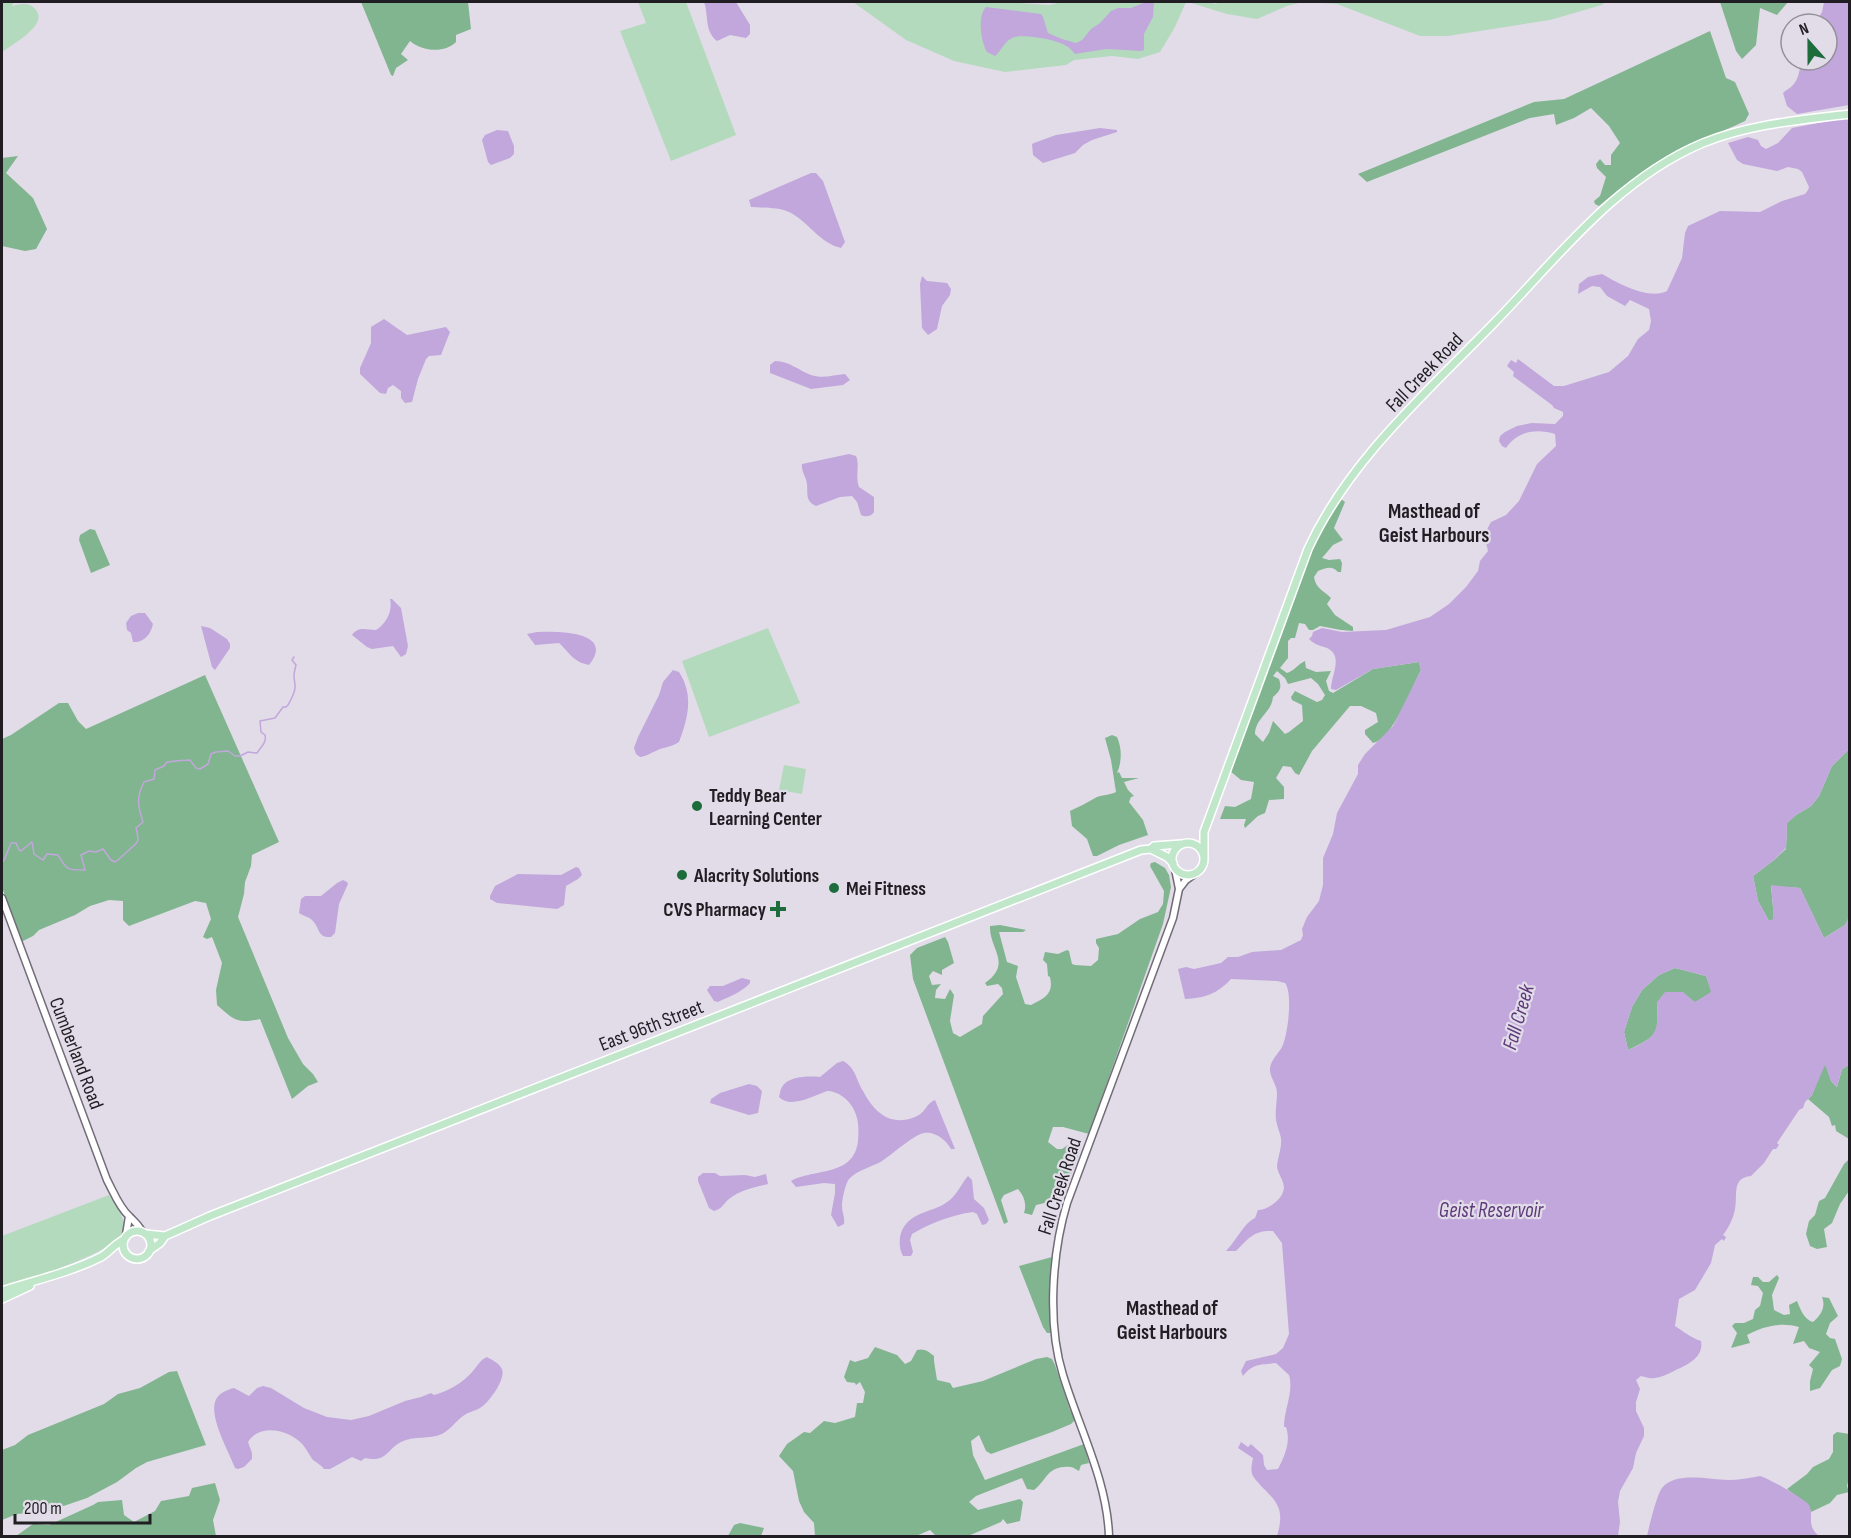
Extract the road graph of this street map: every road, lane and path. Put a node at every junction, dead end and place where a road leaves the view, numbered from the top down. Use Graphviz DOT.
graph roads {
  1 [pos="1850,114"];
  2 [pos="1204,832"];
  3 [pos="1184,843"];
  4 [pos="1151,849"];
  5 [pos="1204,857"];
  6 [pos="1174,866"];
  7 [pos="1197,872"];
  8 [pos="1179,889"];
  9 [pos="2,898"];
  10 [pos="129,1216"];
  11 [pos="144,1233"];
  12 [pos="165,1236"];
  13 [pos="125,1237"];
  14 [pos="149,1251"];
  15 [pos="109,1252"];
  16 [pos="126,1254"];
  17 [pos="38,1282"];
  18 [pos="2,1292"];
  19 [pos="2,1299"];
  20 [pos="1109,1536"];
  1 -- 2 [label="main road, Fall Creek Road"];
  2 -- 3 [label="main road"];
  2 -- 5 [label="main road, Fall Creek Road"];
  3 -- 4 [label="main road, East 96th Street"];
  3 -- 5 [label="main road"];
  3 -- 6 [label="main road"];
  4 -- 6 [label="main road"];
  4 -- 12 [label="main road, East 96th Street"];
  5 -- 7 [label="main road"];
  6 -- 7 [label="main road"];
  6 -- 8 [label="main road, Fall Creek Road"];
  7 -- 8 [label="main road"];
  8 -- 20 [label="main road, Fall Creek Road"];
  9 -- 10 [label="main road, Cumberland Road"];
  10 -- 11 [label="main road, Cumberland Road"];
  10 -- 13 [label="main road"];
  11 -- 12 [label="main road"];
  11 -- 13 [label="main road"];
  11 -- 14 [label="main road"];
  12 -- 14 [label="main road, East 96th Street"];
  13 -- 15 [label="main road"];
  13 -- 16 [label="main road"];
  14 -- 16 [label="main road"];
  15 -- 16 [label="main road"];
  15 -- 17 [label="main road"];
  17 -- 18 [label="main road"];
  17 -- 19 [label="main road"];
}
